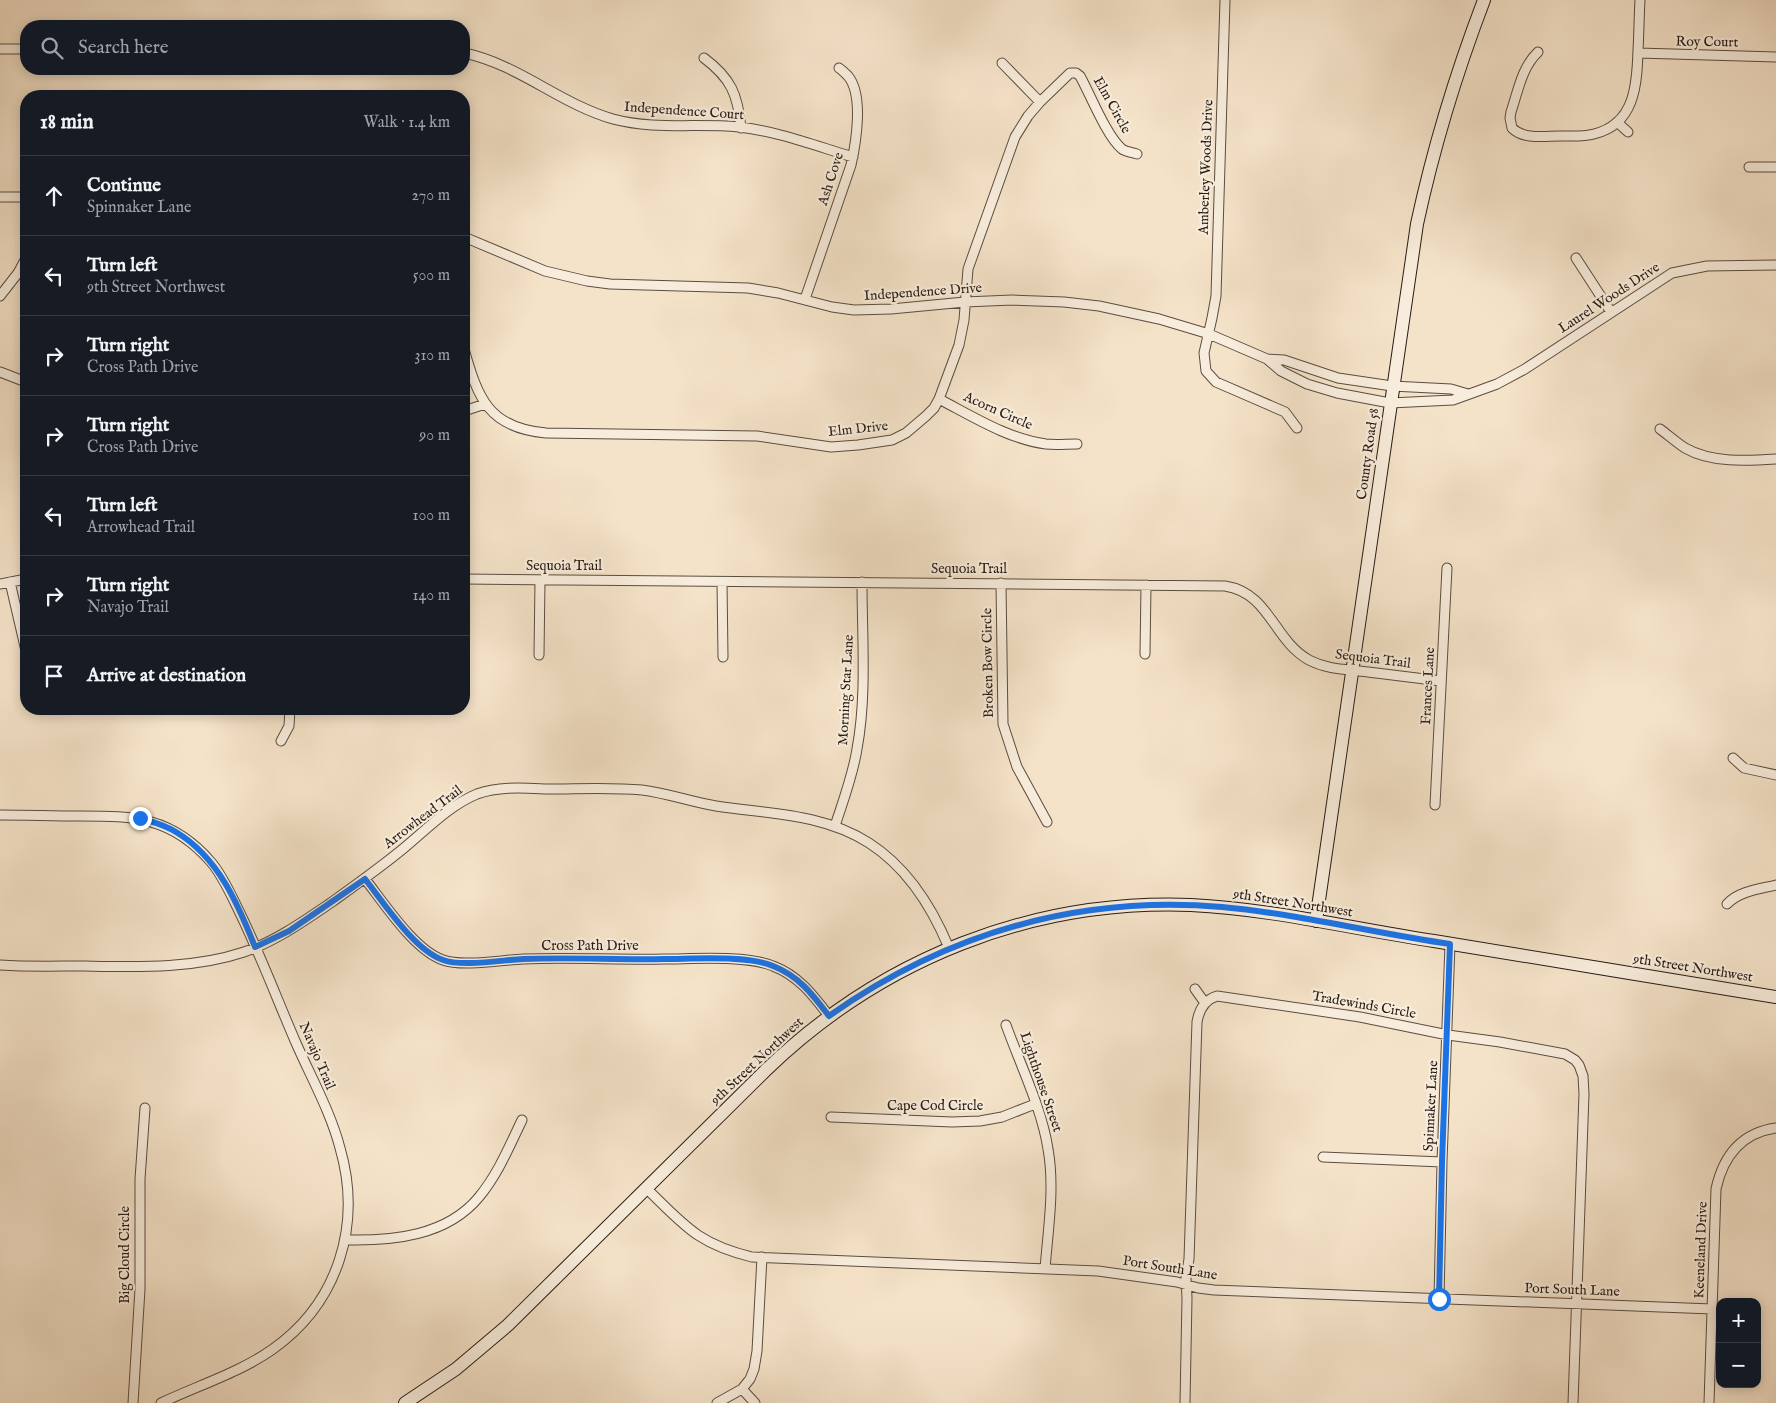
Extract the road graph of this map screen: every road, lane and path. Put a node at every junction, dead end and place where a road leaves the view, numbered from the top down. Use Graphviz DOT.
graph roads {
  1 [pos="1225,0"];
  2 [pos="1484,0"];
  3 [pos="1640,0"];
  4 [pos="0,49"];
  5 [pos="20,49"];
  6 [pos="1538,52"];
  7 [pos="1638,53"];
  8 [pos="470,55"];
  9 [pos="1776,56"];
  10 [pos="704,58"];
  11 [pos="1002,63"];
  12 [pos="839,68"];
  13 [pos="1040,102"];
  14 [pos="1617,122"];
  15 [pos="741,128"];
  16 [pos="1628,132"];
  17 [pos="1137,154"];
  18 [pos="853,157"];
  19 [pos="1776,166"];
  20 [pos="1748,167"];
  21 [pos="0,197"];
  22 [pos="20,197"];
  23 [pos="470,240"];
  24 [pos="1576,258"];
  25 [pos="1776,266"];
  26 [pos="20,270"];
  27 [pos="0,296"];
  28 [pos="805,299"];
  29 [pos="965,302"];
  30 [pos="1611,312"];
  31 [pos="1209,334"];
  32 [pos="1267,360"];
  33 [pos="470,371"];
  34 [pos="0,372"];
  35 [pos="20,380"];
  36 [pos="1392,386"];
  37 [pos="1468,394"];
  38 [pos="939,399"];
  39 [pos="485,404"];
  40 [pos="1390,404"];
  41 [pos="470,409"];
  42 [pos="1298,428"];
  43 [pos="1660,428"];
  44 [pos="1076,444"];
  45 [pos="1776,459"];
  46 [pos="1447,568"];
  47 [pos="470,579"];
  48 [pos="540,580"];
  49 [pos="20,581"];
  50 [pos="10,582"];
  51 [pos="722,582"];
  52 [pos="862,582"];
  53 [pos="1000,583"];
  54 [pos="0,584"];
  55 [pos="1146,585"];
  56 [pos="20,625"];
  57 [pos="1146,654"];
  58 [pos="539,655"];
  59 [pos="723,657"];
  60 [pos="1352,671"];
  61 [pos="1441,680"];
  62 [pos="290,715"];
  63 [pos="281,741"];
  64 [pos="1734,758"];
  65 [pos="1776,775"];
  66 [pos="1435,804"];
  67 [pos="0,815"];
  68 [pos="1047,822"];
  69 [pos="835,826"];
  70 [pos="365,879"];
  71 [pos="1776,884"];
  72 [pos="1727,904"];
  73 [pos="1316,921"];
  74 [pos="1450,944"];
  75 [pos="255,947"];
  76 [pos="949,948"];
  77 [pos="0,965"];
  78 [pos="1195,989"];
  79 [pos="1776,997"];
  80 [pos="1205,1003"];
  81 [pos="829,1016"];
  82 [pos="1006,1025"];
  83 [pos="1448,1035"];
  84 [pos="1035,1104"];
  85 [pos="145,1108"];
  86 [pos="831,1117"];
  87 [pos="522,1120"];
  88 [pos="1776,1128"];
  89 [pos="1323,1158"];
  90 [pos="1442,1162"];
  91 [pos="647,1189"];
  92 [pos="346,1240"];
  93 [pos="762,1257"];
  94 [pos="1045,1269"];
  95 [pos="1187,1285"];
  96 [pos="1439,1299"];
  97 [pos="1576,1304"];
  98 [pos="1712,1309"];
  99 [pos="742,1389"];
  100 [pos="413,1401"];
  101 [pos="133,1403"];
  102 [pos="161,1403"];
  103 [pos="717,1403"];
  104 [pos="755,1403"];
  105 [pos="1184,1403"];
  106 [pos="1573,1403"];
  107 [pos="1709,1403"];
  1 -- 31 [label="street, Amberley Woods Drive"];
  2 -- 36 [label="street, County Road 58"];
  3 -- 7 [label="street"];
  4 -- 5 [label="street"];
  6 -- 14 [label="street"];
  7 -- 9 [label="street, Roy Court"];
  7 -- 14 [label="street"];
  8 -- 15 [label="street, Independence Court"];
  10 -- 15 [label="street"];
  11 -- 13 [label="street"];
  12 -- 18 [label="street, Ash Cove"];
  13 -- 17 [label="street, Elm Circle"];
  13 -- 29 [label="street, Elm Drive"];
  14 -- 16 [label="street"];
  15 -- 18 [label="street, Independence Court"];
  18 -- 28 [label="street, Ash Cove"];
  19 -- 20 [label="street"];
  21 -- 22 [label="street"];
  23 -- 28 [label="street, Independence Drive"];
  24 -- 30 [label="street"];
  25 -- 30 [label="street, Laurel Woods Drive"];
  26 -- 27 [label="street"];
  28 -- 29 [label="street, Independence Drive"];
  29 -- 31 [label="street, Independence Drive"];
  29 -- 38 [label="street, Elm Drive"];
  30 -- 37 [label="street, Laurel Woods Drive"];
  31 -- 32 [label="street, Independence Drive"];
  31 -- 42 [label="street, Amberley Woods Drive"];
  32 -- 36 [label="street, Independence Drive"];
  32 -- 40 [label="street, Independence Drive"];
  33 -- 39 [label="street, Elm Drive"];
  34 -- 35 [label="street"];
  36 -- 37 [label="street"];
  36 -- 40 [label="street, County Road 58"];
  37 -- 40 [label="street, Laurel Woods Drive"];
  38 -- 39 [label="street, Elm Drive"];
  38 -- 44 [label="street, Acorn Circle"];
  39 -- 41 [label="street"];
  40 -- 60 [label="street, County Road 58"];
  43 -- 45 [label="street"];
  46 -- 61 [label="street, Frances Lane"];
  47 -- 48 [label="street, Sequoia Trail"];
  48 -- 51 [label="street, Sequoia Trail"];
  48 -- 58 [label="street"];
  49 -- 50 [label="street"];
  50 -- 54 [label="street"];
  50 -- 56 [label="street"];
  51 -- 52 [label="street, Sequoia Trail"];
  51 -- 59 [label="street"];
  52 -- 53 [label="street, Sequoia Trail"];
  52 -- 69 [label="street, Morning Star Lane"];
  53 -- 55 [label="street, Sequoia Trail"];
  53 -- 68 [label="street, Broken Bow Circle"];
  55 -- 57 [label="street"];
  55 -- 60 [label="street, Sequoia Trail"];
  60 -- 61 [label="street, Sequoia Trail"];
  60 -- 73 [label="street, County Road 58"];
  61 -- 66 [label="street, Frances Lane"];
  62 -- 63 [label="street"];
  64 -- 65 [label="street"];
  67 -- 75 [label="street, Navajo Trail"];
  69 -- 70 [label="street, Arrowhead Trail"];
  69 -- 76 [label="street, Arrowhead Trail"];
  70 -- 75 [label="street, Arrowhead Trail"];
  70 -- 81 [label="street, Cross Path Drive"];
  71 -- 72 [label="street"];
  73 -- 74 [label="street, 9th Street Northwest"];
  73 -- 76 [label="street, 9th Street Northwest"];
  74 -- 79 [label="street, 9th Street Northwest"];
  74 -- 83 [label="street, Spinnaker Lane"];
  75 -- 77 [label="street, Arrowhead Trail"];
  75 -- 92 [label="street, Navajo Trail"];
  76 -- 81 [label="street, 9th Street Northwest"];
  78 -- 80 [label="street"];
  80 -- 83 [label="street, Tradewinds Circle"];
  80 -- 95 [label="street"];
  81 -- 91 [label="street, 9th Street Northwest"];
  82 -- 84 [label="street, Lighthouse Street"];
  83 -- 90 [label="street, Spinnaker Lane"];
  83 -- 97 [label="street, Tradewinds Circle"];
  84 -- 86 [label="street, Cape Cod Circle"];
  84 -- 94 [label="street, Lighthouse Street"];
  85 -- 101 [label="street, Big Cloud Circle"];
  87 -- 92 [label="street"];
  88 -- 98 [label="street, Keeneland Drive"];
  89 -- 90 [label="street"];
  90 -- 96 [label="street, Spinnaker Lane"];
  91 -- 93 [label="street, Port South Lane"];
  91 -- 100 [label="street, 9th Street Northwest"];
  92 -- 102 [label="street, Navajo Trail"];
  93 -- 94 [label="street, Port South Lane"];
  93 -- 99 [label="street"];
  94 -- 95 [label="street, Port South Lane"];
  95 -- 96 [label="street, Port South Lane"];
  95 -- 105 [label="street"];
  96 -- 97 [label="street, Port South Lane"];
  97 -- 98 [label="street, Port South Lane"];
  97 -- 106 [label="street, Tradewinds Circle"];
  98 -- 107 [label="street, Keeneland Drive"];
  99 -- 103 [label="street"];
  99 -- 104 [label="street"];
}
